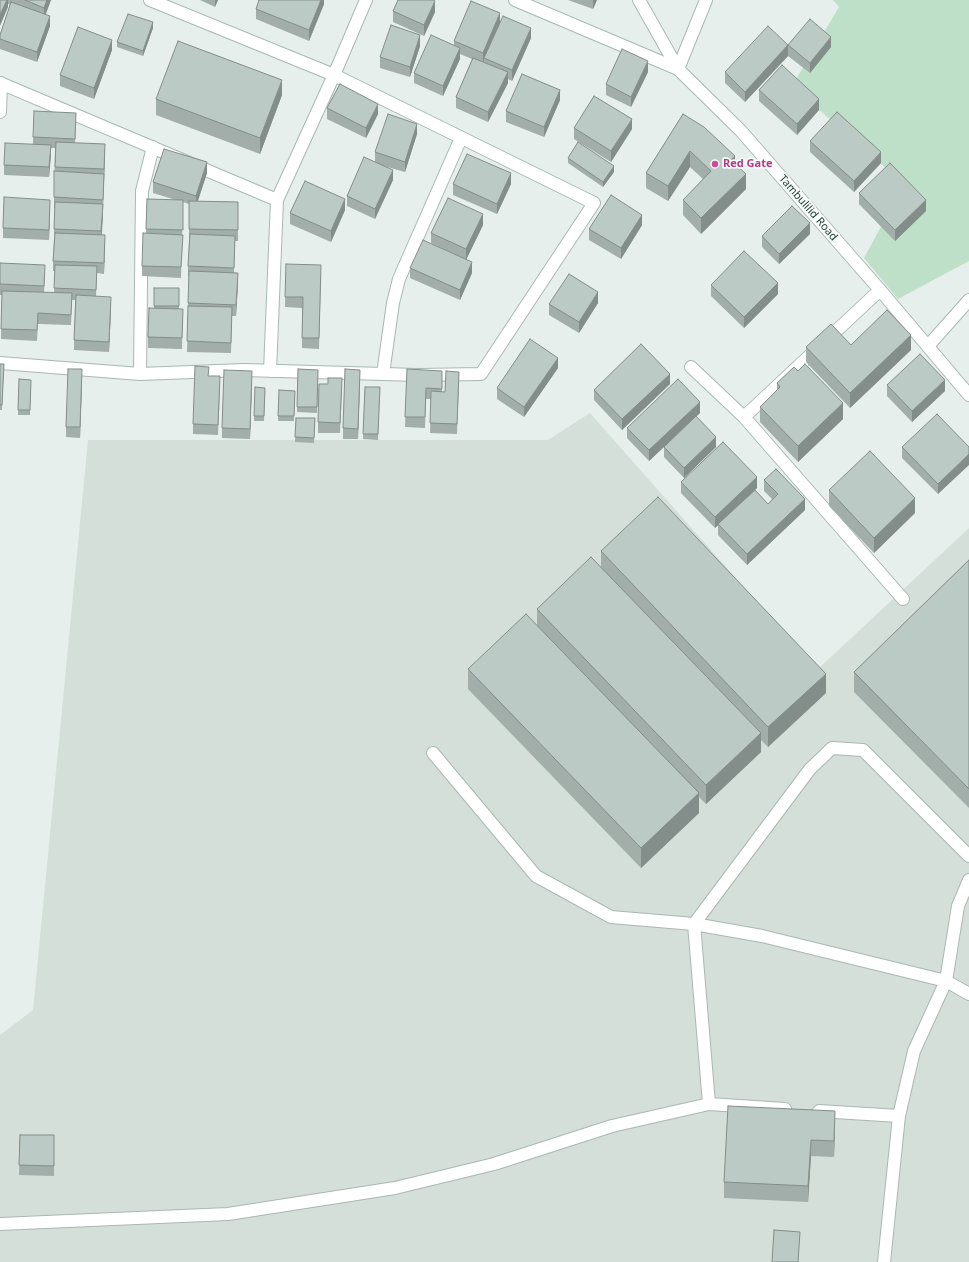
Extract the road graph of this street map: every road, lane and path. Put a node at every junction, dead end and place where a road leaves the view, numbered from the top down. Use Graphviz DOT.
graph roads {
  1 [pos="150,0"];
  2 [pos="366,0"];
  3 [pos="515,0"];
  4 [pos="639,0"];
  5 [pos="706,0"];
  6 [pos="678,69"];
  7 [pos="334,75"];
  8 [pos="1,83"];
  9 [pos="0,112"];
  10 [pos="460,138"];
  11 [pos="153,147"];
  12 [pos="277,200"];
  13 [pos="880,290"];
  14 [pos="969,300"];
  15 [pos="928,346"];
  16 [pos="0,363"];
  17 [pos="691,367"];
  18 [pos="270,371"];
  19 [pos="140,374"];
  20 [pos="383,374"];
  21 [pos="969,395"];
  22 [pos="744,417"];
  23 [pos="903,599"];
  24 [pos="433,753"];
  25 [pos="969,856"];
  26 [pos="969,880"];
  27 [pos="694,924"];
  28 [pos="946,981"];
  29 [pos="969,994"];
  30 [pos="709,1104"];
  31 [pos="899,1116"];
  32 [pos="0,1224"];
  33 [pos="884,1262"];
  1 -- 7 [label="street"];
  2 -- 7 [label="street"];
  3 -- 6 [label="street"];
  4 -- 6 [label="street, Tambulilid Road"];
  5 -- 6 [label="street"];
  6 -- 13 [label="street, Tambulilid Road"];
  7 -- 10 [label="street"];
  7 -- 12 [label="street"];
  8 -- 9 [label="street"];
  8 -- 11 [label="street"];
  10 -- 20 [label="street"];
  10 -- 20 [label="street"];
  11 -- 12 [label="street"];
  11 -- 19 [label="street"];
  12 -- 18 [label="street"];
  13 -- 15 [label="street, Tambulilid Road"];
  13 -- 22 [label="street"];
  14 -- 15 [label="street"];
  15 -- 21 [label="street, Tambulilid Road"];
  16 -- 19 [label="street"];
  17 -- 22 [label="street"];
  18 -- 19 [label="street"];
  18 -- 20 [label="street"];
  22 -- 23 [label="street"];
  24 -- 27 [label="street"];
  25 -- 27 [label="street"];
  26 -- 28 [label="street"];
  27 -- 28 [label="street"];
  27 -- 30 [label="street"];
  28 -- 29 [label="street"];
  28 -- 31 [label="street"];
  30 -- 31 [label="street"];
  30 -- 32 [label="street"];
  31 -- 33 [label="street"];
}
